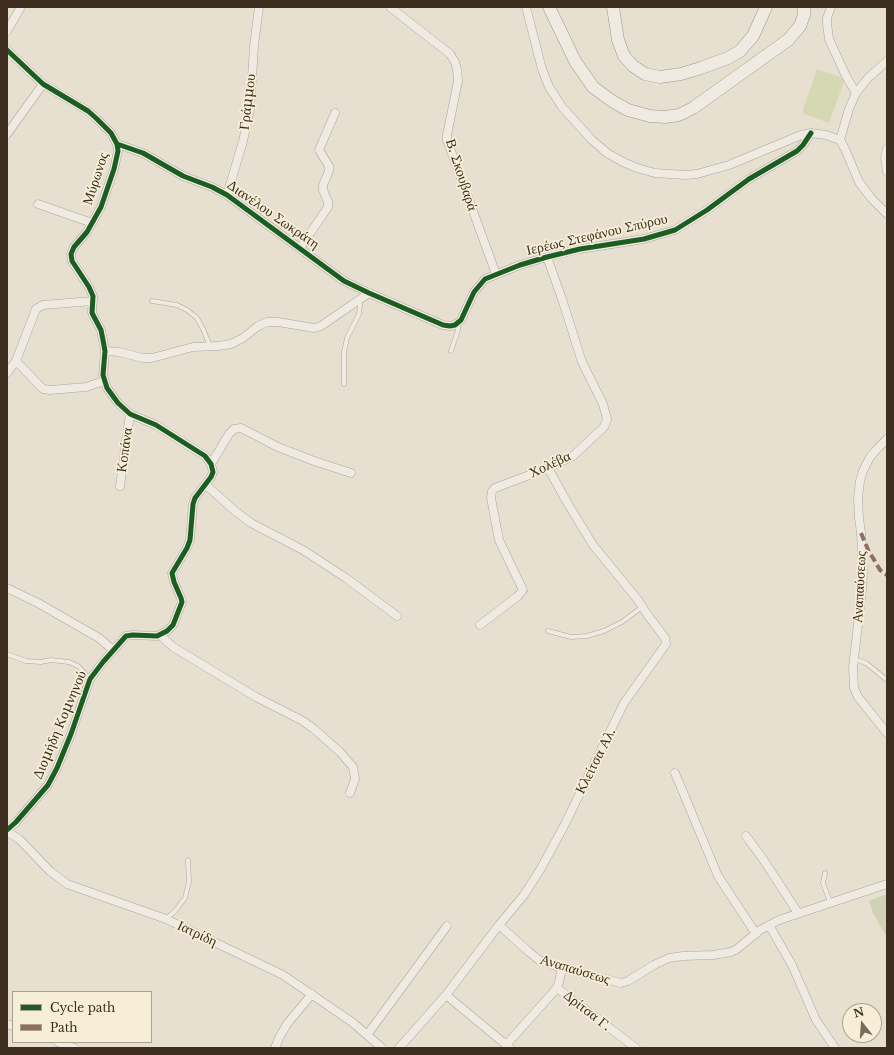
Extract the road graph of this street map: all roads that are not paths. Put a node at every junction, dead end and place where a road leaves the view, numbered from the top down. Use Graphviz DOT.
graph roads {
  1 [pos="20,7"];
  2 [pos="260,7"];
  3 [pos="390,7"];
  4 [pos="526,7"];
  5 [pos="549,7"];
  6 [pos="613,7"];
  7 [pos="766,7"];
  8 [pos="804,7"];
  9 [pos="831,7"];
  10 [pos="7,31"];
  11 [pos="7,50"];
  12 [pos="887,61"];
  13 [pos="43,84"];
  14 [pos="856,93"];
  15 [pos="335,113"];
  16 [pos="812,133"];
  17 [pos="7,134"];
  18 [pos="840,140"];
  19 [pos="117,144"];
  20 [pos="887,149"];
  21 [pos="887,172"];
  22 [pos="227,195"];
  23 [pos="38,204"];
  24 [pos="887,214"];
  25 [pos="92,223"];
  26 [pos="300,248"];
  27 [pos="547,257"];
  28 [pos="496,274"];
  29 [pos="369,293"];
  30 [pos="93,301"];
  31 [pos="152,301"];
  32 [pos="358,301"];
  33 [pos="458,323"];
  34 [pos="210,346"];
  35 [pos="105,351"];
  36 [pos="451,351"];
  37 [pos="16,361"];
  38 [pos="7,373"];
  39 [pos="104,381"];
  40 [pos="344,384"];
  41 [pos="130,414"];
  42 [pos="887,439"];
  43 [pos="211,464"];
  44 [pos="548,468"];
  45 [pos="351,473"];
  46 [pos="206,485"];
  47 [pos="120,486"];
  48 [pos="7,588"];
  49 [pos="643,607"];
  50 [pos="397,616"];
  51 [pos="480,625"];
  52 [pos="548,631"];
  53 [pos="160,635"];
  54 [pos="113,650"];
  55 [pos="7,654"];
  56 [pos="853,659"];
  57 [pos="90,679"];
  58 [pos="887,680"];
  59 [pos="887,733"];
  60 [pos="675,773"];
  61 [pos="350,793"];
  62 [pos="7,832"];
  63 [pos="746,836"];
  64 [pos="188,860"];
  65 [pos="825,873"];
  66 [pos="887,884"];
  67 [pos="830,902"];
  68 [pos="798,913"];
  69 [pos="166,919"];
  70 [pos="499,925"];
  71 [pos="769,925"];
  72 [pos="447,926"];
  73 [pos="756,934"];
  74 [pos="562,968"];
  75 [pos="556,988"];
  76 [pos="312,994"];
  77 [pos="446,995"];
  78 [pos="367,1035"];
  79 [pos="61,1043"];
  80 [pos="508,1046"];
  81 [pos="74,1048"];
  82 [pos="275,1048"];
  83 [pos="382,1048"];
  84 [pos="399,1048"];
  85 [pos="636,1048"];
  86 [pos="835,1048"];
  1 -- 10 [label="street"];
  2 -- 22 [label="street, Γράμμου"];
  3 -- 28 [label="street, Β. Σκουβαρά"];
  4 -- 16 [label="street"];
  5 -- 8 [label="main road"];
  6 -- 7 [label="main road"];
  9 -- 14 [label="street"];
  11 -- 13 [label="street, Μύρωνος"];
  12 -- 14 [label="street"];
  13 -- 17 [label="street"];
  13 -- 19 [label="street, Μύρωνος"];
  14 -- 18 [label="street"];
  15 -- 26 [label="street"];
  16 -- 18 [label="street"];
  16 -- 27 [label="street, Ιερέως Στεφάνου Σπύρου"];
  18 -- 24 [label="street"];
  19 -- 22 [label="street, Διανέλου Σωκράτη"];
  19 -- 25 [label="street, Μύρωνος"];
  20 -- 21 [label="street"];
  22 -- 26 [label="street, Διανέλου Σωκράτη"];
  23 -- 25 [label="street"];
  25 -- 30 [label="street, Μύρωνος"];
  26 -- 29 [label="street, Διανέλου Σωκράτη"];
  27 -- 28 [label="street, Ιερέως Στεφάνου Σπύρου"];
  27 -- 44 [label="street, Χολέβα"];
  28 -- 33 [label="street, Ιερέως Στεφάνου Σπύρου"];
  29 -- 32 [label="street"];
  29 -- 33 [label="street"];
  30 -- 35 [label="street, Μύρωνος"];
  30 -- 37 [label="street"];
  31 -- 34 [label="lane"];
  32 -- 34 [label="street"];
  32 -- 40 [label="lane"];
  33 -- 36 [label="lane"];
  34 -- 35 [label="street"];
  35 -- 39 [label="street"];
  37 -- 38 [label="street"];
  37 -- 39 [label="street"];
  39 -- 41 [label="street"];
  41 -- 43 [label="street"];
  41 -- 47 [label="street, Κοπάνα"];
  42 -- 56 [label="street, Αναπαύσεως"];
  43 -- 45 [label="street"];
  43 -- 46 [label="street"];
  44 -- 49 [label="street, Κλείτσα Αλ."];
  44 -- 51 [label="street, Χολέβα"];
  46 -- 50 [label="street"];
  46 -- 53 [label="street"];
  48 -- 54 [label="street"];
  49 -- 52 [label="lane"];
  49 -- 70 [label="street, Κλείτσα Αλ."];
  53 -- 54 [label="street, Διομήδη Κομνηνού"];
  53 -- 61 [label="street"];
  54 -- 57 [label="street, Διομήδη Κομνηνού"];
  55 -- 57 [label="lane"];
  56 -- 58 [label="lane"];
  56 -- 59 [label="street, Αναπαύσεως"];
  57 -- 62 [label="street, Διομήδη Κομνηνού"];
  60 -- 73 [label="street"];
  62 -- 69 [label="street, Ιατρίδη"];
  63 -- 68 [label="street"];
  64 -- 69 [label="lane"];
  65 -- 67 [label="lane"];
  66 -- 67 [label="street, Αναπαύσεως"];
  67 -- 68 [label="street, Αναπαύσεως"];
  68 -- 71 [label="street, Αναπαύσεως"];
  69 -- 76 [label="street, Ιατρίδη"];
  70 -- 74 [label="street, Αναπαύσεως"];
  70 -- 77 [label="street, Κλείτσα Αλ."];
  71 -- 73 [label="street, Αναπαύσεως"];
  71 -- 86 [label="street"];
  72 -- 78 [label="street"];
  73 -- 74 [label="street, Αναπαύσεως"];
  74 -- 75 [label="street"];
  75 -- 80 [label="street"];
  75 -- 85 [label="street, Δρίτσα Γ."];
  76 -- 78 [label="street, Ιατρίδη"];
  76 -- 82 [label="street"];
  77 -- 80 [label="street"];
  77 -- 84 [label="street, Κλείτσα Αλ."];
  78 -- 83 [label="street, Ιατρίδη"];
  79 -- 81 [label="street"];
}
